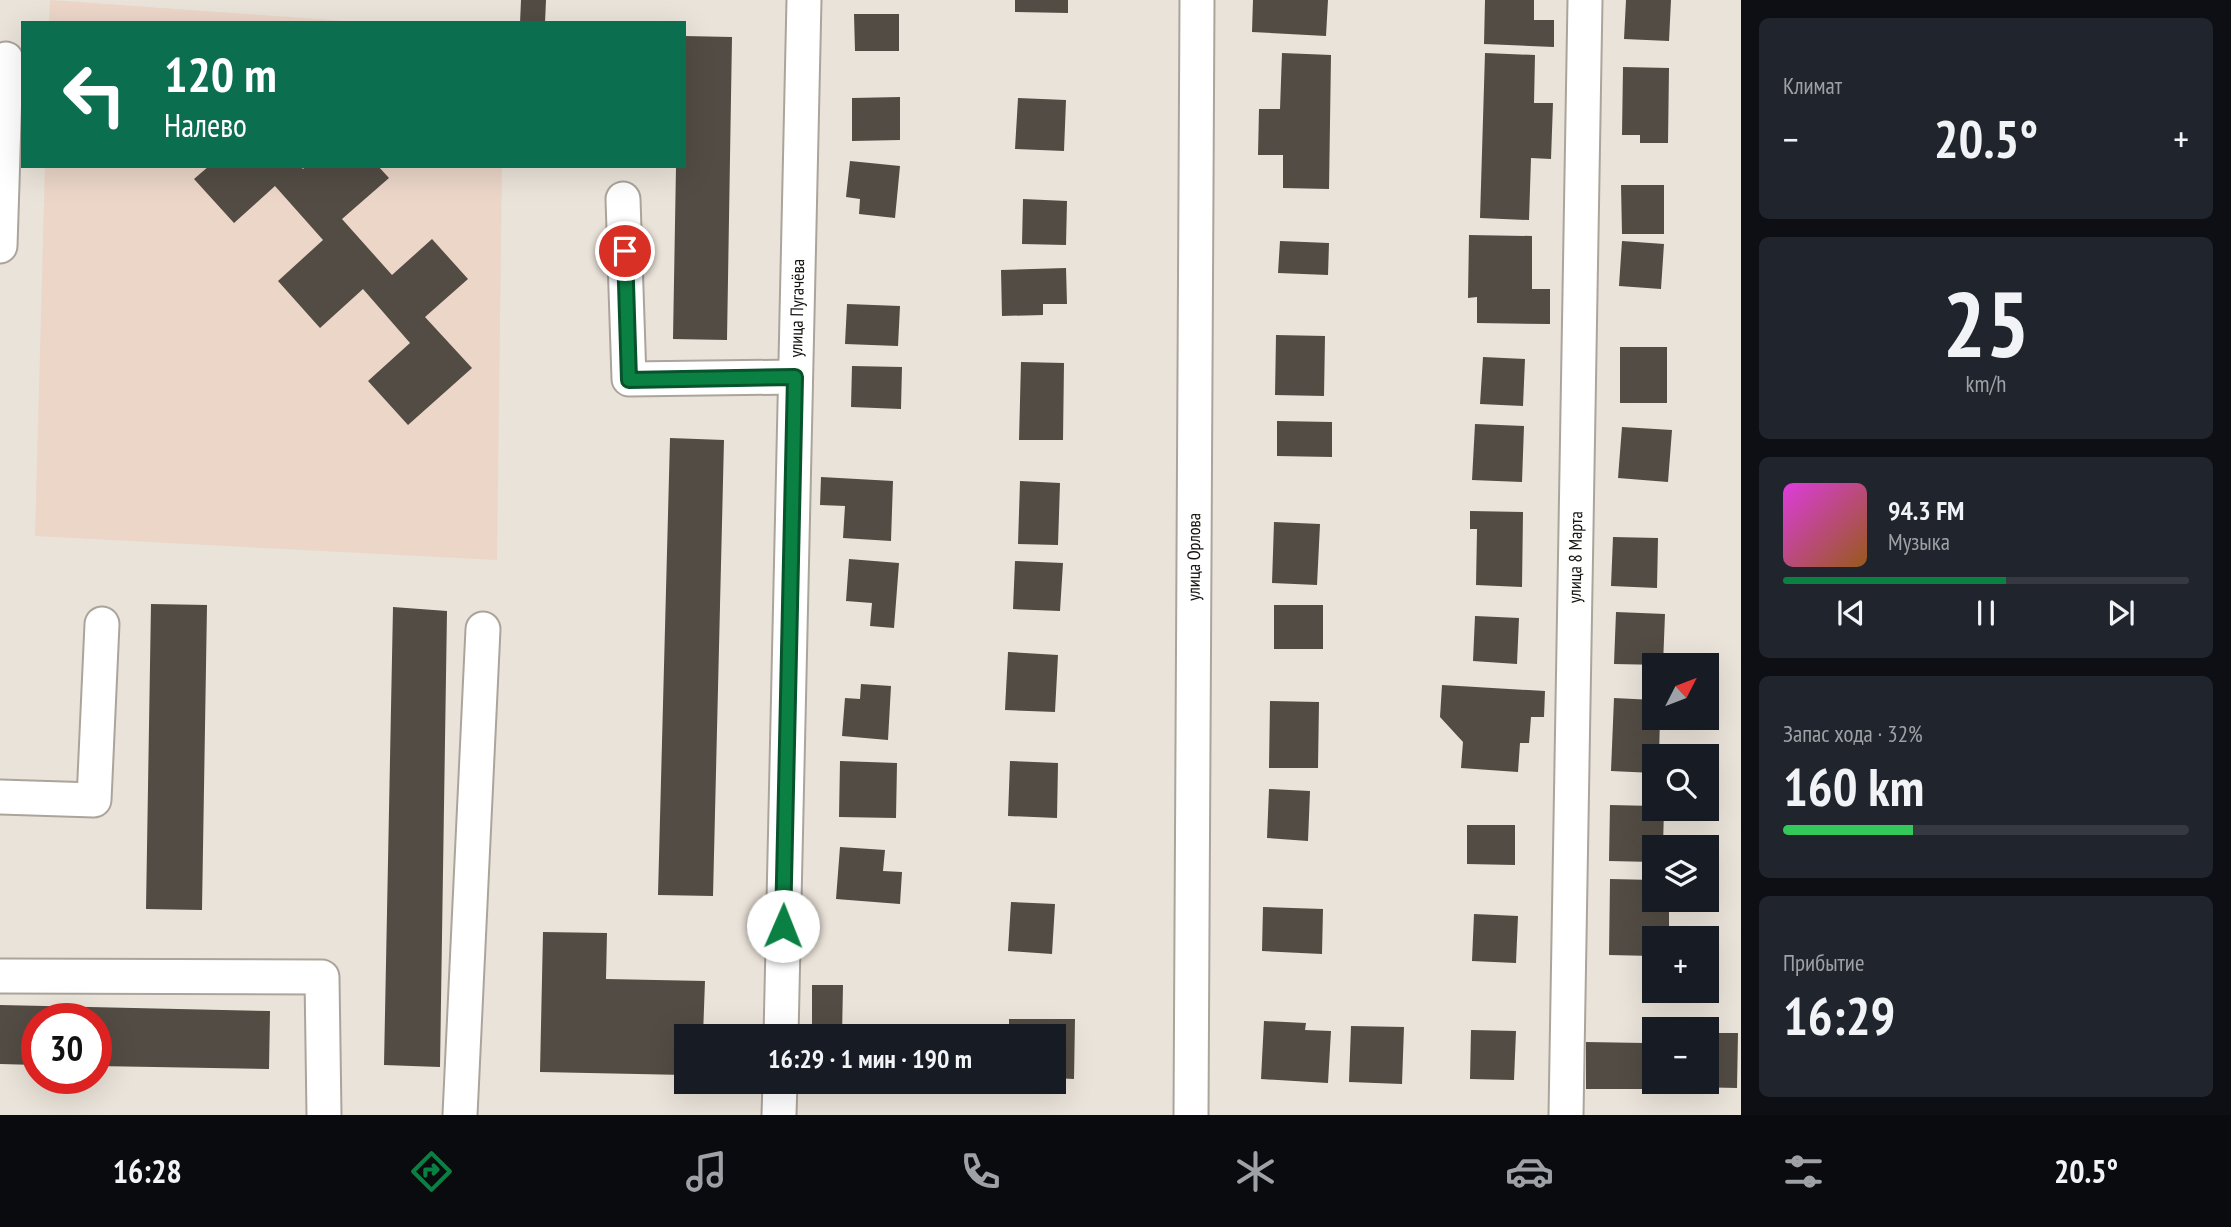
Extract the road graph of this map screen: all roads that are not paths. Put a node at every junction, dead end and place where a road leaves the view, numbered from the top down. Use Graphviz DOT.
graph roads {
  1 [pos="804,0"];
  2 [pos="1197,0"];
  3 [pos="1584,0"];
  4 [pos="6,59"];
  5 [pos="623,199"];
  6 [pos="0,246"];
  7 [pos="795,377"];
  8 [pos="102,624"];
  9 [pos="483,629"];
  10 [pos="0,797"];
  11 [pos="0,976"];
  12 [pos="781,1024"];
  13 [pos="780,1094"];
  14 [pos="324,1115"];
  15 [pos="460,1115"];
  16 [pos="779,1115"];
  17 [pos="1191,1115"];
  18 [pos="1566,1115"];
  1 -- 7 [label="street, улица Пугачёва"];
  2 -- 17 [label="street, улица Орлова"];
  3 -- 18 [label="street, улица 8 Марта"];
  4 -- 6 [label="street"];
  5 -- 7 [label="street"];
  7 -- 12 [label="street, улица Пугачёва"];
  8 -- 10 [label="street"];
  9 -- 15 [label="street"];
  11 -- 14 [label="street"];
  13 -- 16 [label="street"];
}
